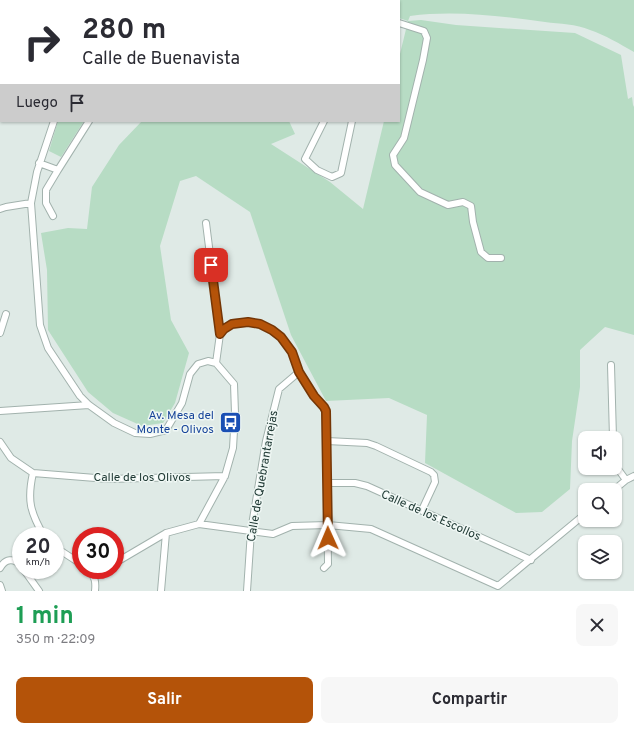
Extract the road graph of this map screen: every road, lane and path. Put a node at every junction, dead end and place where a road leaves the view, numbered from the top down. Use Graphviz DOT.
graph roads {
  1 [pos="400,23"];
  2 [pos="54,122"];
  3 [pos="88,122"];
  4 [pos="324,122"];
  5 [pos="352,122"];
  6 [pos="39,163"];
  7 [pos="58,170"];
  8 [pos="31,203"];
  9 [pos="0,209"];
  10 [pos="53,216"];
  11 [pos="206,223"];
  12 [pos="501,258"];
  13 [pos="6,314"];
  14 [pos="0,333"];
  15 [pos="220,334"];
  16 [pos="216,363"];
  17 [pos="611,365"];
  18 [pos="299,372"];
  19 [pos="89,405"];
  20 [pos="0,412"];
  21 [pos="613,431"];
  22 [pos="0,442"];
  23 [pos="327,442"];
  24 [pos="33,473"];
  25 [pos="622,475"];
  26 [pos="225,476"];
  27 [pos="634,476"];
  28 [pos="626,480"];
  29 [pos="327,483"];
  30 [pos="622,483"];
  31 [pos="422,510"];
  32 [pos="578,520"];
  33 [pos="199,524"];
  34 [pos="328,525"];
  35 [pos="39,527"];
  36 [pos="251,532"];
  37 [pos="166,533"];
  38 [pos="124,558"];
  39 [pos="12,560"];
  40 [pos="531,560"];
  41 [pos="0,568"];
  42 [pos="324,568"];
  43 [pos="30,579"];
  44 [pos="95,579"];
  45 [pos="0,585"];
  46 [pos="2,591"];
  47 [pos="39,591"];
  48 [pos="95,591"];
  49 [pos="161,591"];
  50 [pos="247,591"];
  1 -- 12 [label="street"];
  2 -- 6 [label="street"];
  3 -- 7 [label="street"];
  4 -- 5 [label="street"];
  6 -- 7 [label="street"];
  6 -- 8 [label="street"];
  7 -- 10 [label="street"];
  8 -- 9 [label="street"];
  8 -- 19 [label="street"];
  11 -- 15 [label="street"];
  13 -- 14 [label="street"];
  15 -- 16 [label="street"];
  15 -- 18 [label="street"];
  16 -- 19 [label="street"];
  16 -- 26 [label="street"];
  17 -- 21 [label="street"];
  18 -- 23 [label="street"];
  18 -- 36 [label="street, Calle de Quebrantarrejas"];
  19 -- 20 [label="street"];
  22 -- 24 [label="street, Calle de los Olivos"];
  23 -- 29 [label="street"];
  23 -- 31 [label="street"];
  24 -- 26 [label="street, Calle de los Olivos"];
  24 -- 35 [label="street"];
  25 -- 28 [label="street"];
  26 -- 33 [label="street"];
  27 -- 28 [label="street"];
  28 -- 30 [label="street"];
  29 -- 31 [label="street, Calle de los Escollos"];
  29 -- 34 [label="street"];
  31 -- 40 [label="street, Calle de los Escollos"];
  32 -- 40 [label="street"];
  33 -- 36 [label="street"];
  33 -- 37 [label="street"];
  34 -- 36 [label="street"];
  34 -- 40 [label="street"];
  34 -- 42 [label="street"];
  36 -- 50 [label="street, Calle de Quebrantarrejas"];
  37 -- 38 [label="street"];
  37 -- 49 [label="street"];
  39 -- 41 [label="street"];
  43 -- 47 [label="street"];
  44 -- 48 [label="street"];
  45 -- 46 [label="street"];
}
